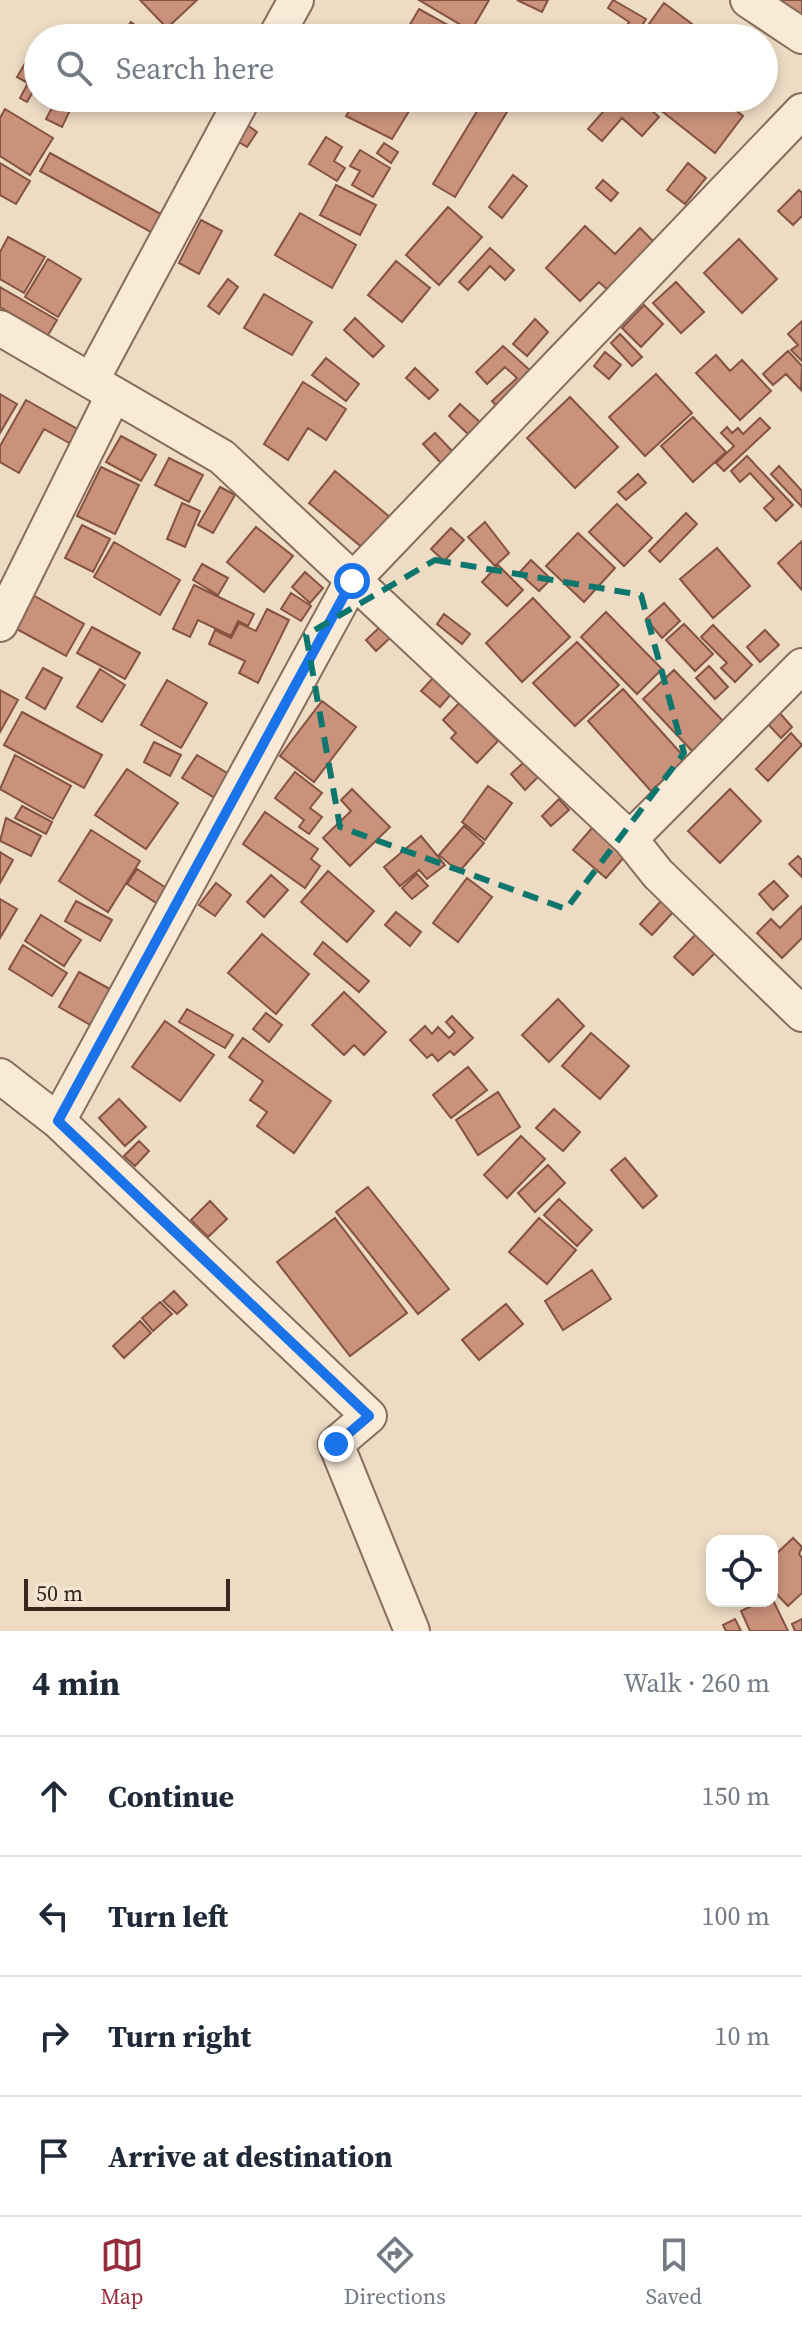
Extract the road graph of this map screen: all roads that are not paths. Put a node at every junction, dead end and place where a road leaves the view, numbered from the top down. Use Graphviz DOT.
graph roads {
  1 [pos="296,0"];
  2 [pos="748,0"];
  3 [pos="283,24"];
  4 [pos="802,36"];
  5 [pos="802,111"];
  6 [pos="236,112"];
  7 [pos="0,328"];
  8 [pos="103,388"];
  9 [pos="352,581"];
  10 [pos="0,624"];
  11 [pos="802,666"];
  12 [pos="630,839"];
  13 [pos="802,1014"];
  14 [pos="0,1076"];
  15 [pos="58,1121"];
  16 [pos="412,1631"];
  1 -- 3 [label="street"];
  2 -- 4 [label="street"];
  5 -- 9 [label="street"];
  6 -- 8 [label="street"];
  7 -- 8 [label="street"];
  8 -- 9 [label="street"];
  8 -- 10 [label="street"];
  9 -- 12 [label="street"];
  9 -- 15 [label="street"];
  11 -- 12 [label="street"];
  12 -- 13 [label="street"];
  14 -- 15 [label="street"];
  15 -- 16 [label="street"];
}
